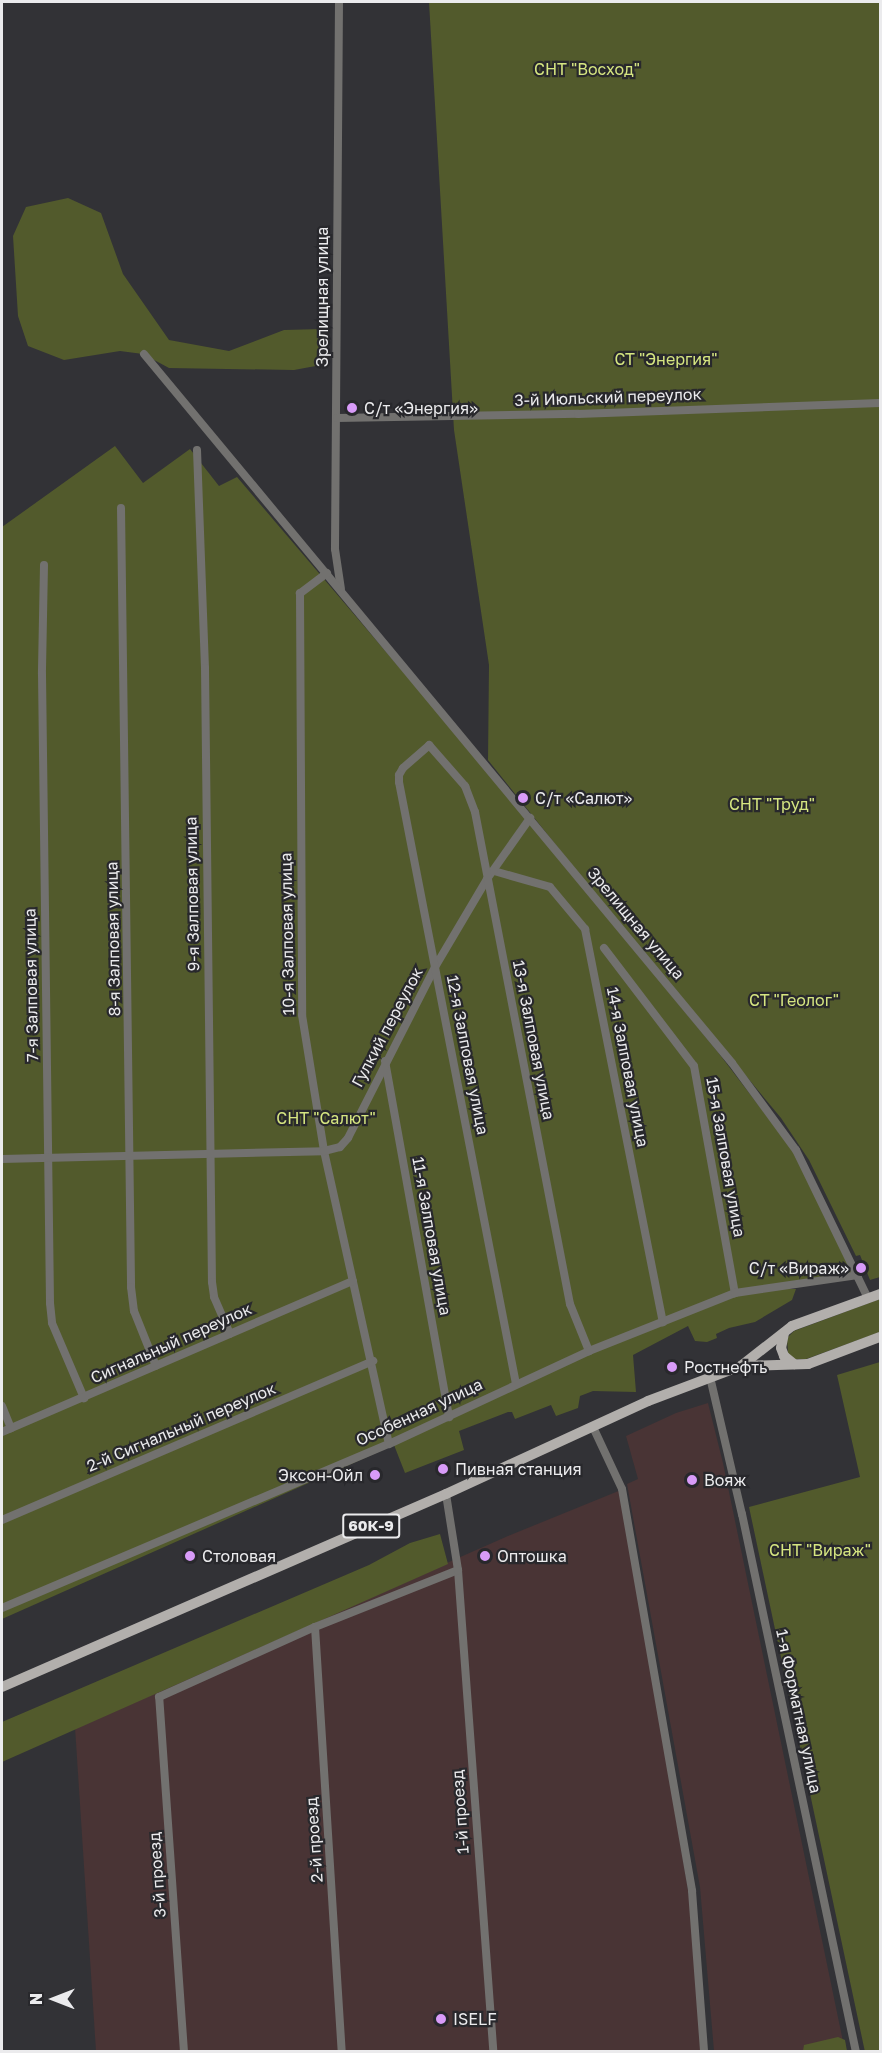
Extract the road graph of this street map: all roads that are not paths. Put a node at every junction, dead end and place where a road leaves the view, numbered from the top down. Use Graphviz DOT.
graph roads {
  1 [pos="339,2"];
  2 [pos="144,354"];
  3 [pos="880,403"];
  4 [pos="337,418"];
  5 [pos="197,450"];
  6 [pos="121,508"];
  7 [pos="44,565"];
  8 [pos="327,573"];
  9 [pos="342,592"];
  10 [pos="429,745"];
  11 [pos="530,818"];
  12 [pos="494,871"];
  13 [pos="487,879"];
  14 [pos="604,948"];
  15 [pos="435,967"];
  16 [pos="385,1061"];
  17 [pos="324,1151"];
  18 [pos="210,1153"];
  19 [pos="130,1155"];
  20 [pos="49,1158"];
  21 [pos="2,1159"];
  22 [pos="858,1275"];
  23 [pos="353,1281"];
  24 [pos="735,1293"];
  25 [pos="880,1294"];
  26 [pos="868,1298"];
  27 [pos="663,1322"];
  28 [pos="785,1333"];
  29 [pos="230,1334"];
  30 [pos="880,1337"];
  31 [pos="589,1351"];
  32 [pos="373,1361"];
  33 [pos="794,1364"];
  34 [pos="156,1366"];
  35 [pos="741,1366"];
  36 [pos="710,1377"];
  37 [pos="516,1384"];
  38 [pos="84,1398"];
  39 [pos="2,1406"];
  40 [pos="449,1417"];
  41 [pos="593,1426"];
  42 [pos="11,1428"];
  43 [pos="2,1432"];
  44 [pos="389,1444"];
  45 [pos="446,1494"];
  46 [pos="2,1520"];
  47 [pos="458,1570"];
  48 [pos="2,1607"];
  49 [pos="315,1627"];
  50 [pos="2,1687"];
  51 [pos="184,2052"];
  52 [pos="342,2052"];
  53 [pos="493,2052"];
  54 [pos="705,2052"];
  55 [pos="856,2052"];
  1 -- 4 [label="street, Зрелищная улица"];
  2 -- 8 [label="street, Зрелищная улица"];
  3 -- 4 [label="street, 3-й Июльский переулок"];
  4 -- 9 [label="street, Зрелищная улица"];
  5 -- 18 [label="street, 9-я Залповая улица"];
  6 -- 19 [label="street, 8-я Залповая улица"];
  7 -- 20 [label="street, 7-я Залповая улица"];
  8 -- 9 [label="street, Зрелищная улица"];
  8 -- 17 [label="street, 10-я Залповая улица"];
  9 -- 11 [label="street, Зрелищная улица"];
  10 -- 13 [label="street, 13-я Залповая улица"];
  10 -- 15 [label="street, 12-я Залповая улица"];
  11 -- 12 [label="street, Гулкий переулок"];
  11 -- 22 [label="street, Зрелищная улица"];
  12 -- 13 [label="street, Гулкий переулок"];
  12 -- 27 [label="street, 14-я Залповая улица"];
  13 -- 15 [label="street, Гулкий переулок"];
  13 -- 31 [label="street, 13-я Залповая улица"];
  14 -- 24 [label="street, 15-я Залповая улица"];
  15 -- 16 [label="street, Гулкий переулок"];
  15 -- 37 [label="street, 12-я Залповая улица"];
  16 -- 17 [label="street, Гулкий переулок"];
  16 -- 40 [label="street, 11-я Залповая улица"];
  17 -- 18 [label="street, Гулкий переулок"];
  17 -- 23 [label="street, 10-я Залповая улица"];
  18 -- 19 [label="street, Гулкий переулок"];
  18 -- 29 [label="street, 9-я Залповая улица"];
  19 -- 20 [label="street, Гулкий переулок"];
  19 -- 34 [label="street, 8-я Залповая улица"];
  20 -- 21 [label="street, Гулкий переулок"];
  20 -- 38 [label="street, 7-я Залповая улица"];
  22 -- 24 [label="street, Особенная улица"];
  22 -- 26 [label="street, Зрелищная улица"];
  23 -- 29 [label="street, Сигнальный переулок"];
  23 -- 32 [label="street, 10-я Залповая улица"];
  24 -- 27 [label="street, Особенная улица"];
  25 -- 26 [label="main road"];
  26 -- 28 [label="main road"];
  27 -- 31 [label="street, Особенная улица"];
  28 -- 33 [label="main road"];
  28 -- 35 [label="main road"];
  29 -- 34 [label="street, Сигнальный переулок"];
  30 -- 33 [label="main road"];
  31 -- 37 [label="street, Особенная улица"];
  32 -- 44 [label="street, 10-я Залповая улица"];
  32 -- 46 [label="street, 2-й Сигнальный переулок"];
  33 -- 35 [label="main road"];
  34 -- 38 [label="street, Сигнальный переулок"];
  35 -- 36 [label="main road, 60К-9"];
  36 -- 41 [label="main road, 60К-9"];
  36 -- 55 [label="street, 1-я Форматная улица"];
  37 -- 40 [label="street, Особенная улица"];
  38 -- 42 [label="street, Сигнальный переулок"];
  39 -- 42 [label="street"];
  40 -- 44 [label="street, Особенная улица"];
  41 -- 45 [label="main road, 60К-9"];
  41 -- 54 [label="street"];
  42 -- 43 [label="street, Сигнальный переулок"];
  44 -- 48 [label="street, Особенная улица"];
  45 -- 47 [label="street, 1-й проезд"];
  45 -- 50 [label="main road, 60К-9"];
  47 -- 49 [label="street"];
  47 -- 53 [label="street, 1-й проезд"];
  49 -- 51 [label="street, 3-й проезд"];
  49 -- 52 [label="street, 2-й проезд"];
}
